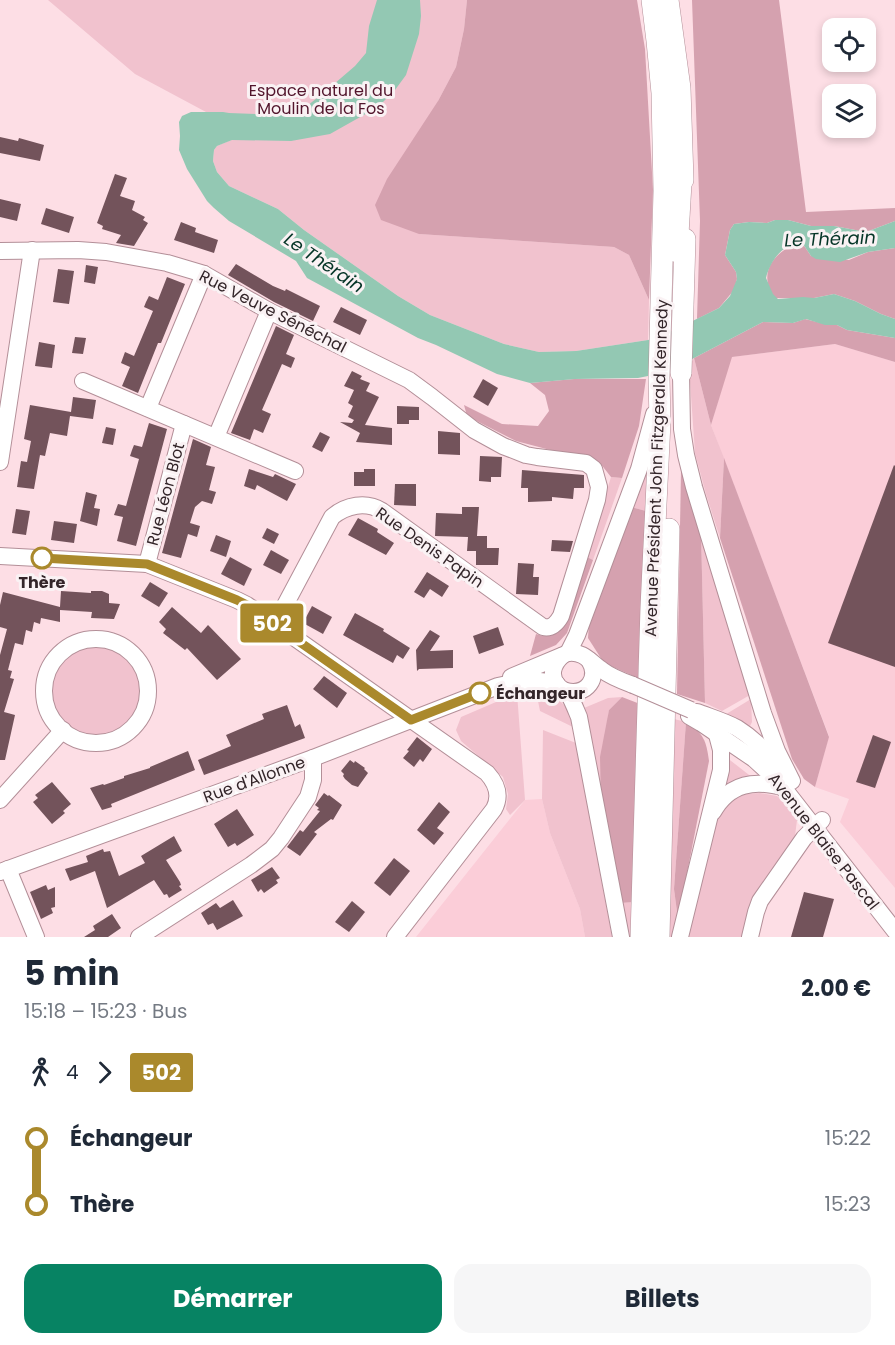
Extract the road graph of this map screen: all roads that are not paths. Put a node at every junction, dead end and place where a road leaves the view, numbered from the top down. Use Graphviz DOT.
graph roads {
  1 [pos="652,0"];
  2 [pos="668,0"];
  3 [pos="32,250"];
  4 [pos="0,251"];
  5 [pos="204,274"];
  6 [pos="269,311"];
  7 [pos="672,328"];
  8 [pos="671,377"];
  9 [pos="82,381"];
  10 [pos="148,408"];
  11 [pos="184,424"];
  12 [pos="216,437"];
  13 [pos="0,462"];
  14 [pos="295,471"];
  15 [pos="584,546"];
  16 [pos="0,556"];
  17 [pos="147,564"];
  18 [pos="275,624"];
  19 [pos="565,654"];
  20 [pos="589,660"];
  21 [pos="498,686"];
  22 [pos="561,688"];
  23 [pos="586,688"];
  24 [pos="633,689"];
  25 [pos="690,713"];
  26 [pos="763,714"];
  27 [pos="709,717"];
  28 [pos="411,720"];
  29 [pos="63,730"];
  30 [pos="720,736"];
  31 [pos="750,737"];
  32 [pos="313,758"];
  33 [pos="789,784"];
  34 [pos="0,801"];
  35 [pos="710,818"];
  36 [pos="818,823"];
  37 [pos="4,870"];
  38 [pos="895,912"];
  39 [pos="895,931"];
  40 [pos="36,937"];
  41 [pos="138,937"];
  42 [pos="395,937"];
  43 [pos="621,937"];
  44 [pos="641,937"];
  45 [pos="659,937"];
  46 [pos="680,937"];
  47 [pos="750,937"];
  1 -- 7 [label="main road, Avenue Président John Fitzgerald Kennedy"];
  2 -- 7 [label="main road, Avenue Président John Fitzgerald Kennedy"];
  3 -- 4 [label="street, Rue Veuve Sénéchal"];
  3 -- 5 [label="street, Rue Veuve Sénéchal"];
  3 -- 13 [label="street"];
  5 -- 6 [label="street, Rue Veuve Sénéchal"];
  5 -- 10 [label="street"];
  6 -- 12 [label="street"];
  6 -- 15 [label="street, Rue Veuve Sénéchal"];
  7 -- 8 [label="main road, Avenue Président John Fitzgerald Kennedy"];
  8 -- 19 [label="street"];
  8 -- 26 [label="street"];
  8 -- 44 [label="main road, Avenue Président John Fitzgerald Kennedy"];
  8 -- 45 [label="main road, Avenue Président John Fitzgerald Kennedy"];
  9 -- 10 [label="street"];
  10 -- 11 [label="street"];
  11 -- 12 [label="street"];
  11 -- 17 [label="street, Rue Léon Blot"];
  12 -- 14 [label="street"];
  15 -- 18 [label="street, Rue Denis Papin"];
  16 -- 17 [label="street"];
  17 -- 18 [label="street"];
  18 -- 28 [label="street"];
  19 -- 20 [label="street"];
  19 -- 21 [label="street, Rue d'Allonne"];
  19 -- 22 [label="street"];
  20 -- 23 [label="street"];
  20 -- 24 [label="street, Avenue Blaise Pascal"];
  21 -- 22 [label="street, Rue d'Allonne"];
  21 -- 28 [label="street, Rue d'Allonne"];
  22 -- 23 [label="street"];
  22 -- 43 [label="street"];
  23 -- 24 [label="street, Avenue Blaise Pascal"];
  24 -- 25 [label="street, Avenue Blaise Pascal"];
  25 -- 27 [label="street, Avenue Blaise Pascal"];
  25 -- 30 [label="street, Avenue Blaise Pascal"];
  26 -- 31 [label="street"];
  26 -- 33 [label="street"];
  27 -- 30 [label="street"];
  27 -- 31 [label="street, Avenue Blaise Pascal"];
  28 -- 32 [label="street, Rue d'Allonne"];
  28 -- 42 [label="street"];
  29 -- 29 [label="street"];
  29 -- 34 [label="street"];
  30 -- 31 [label="street"];
  30 -- 33 [label="street, Avenue Blaise Pascal"];
  30 -- 35 [label="street"];
  31 -- 33 [label="street, Avenue Blaise Pascal"];
  32 -- 37 [label="street, Rue d'Allonne"];
  32 -- 41 [label="street"];
  33 -- 35 [label="street"];
  33 -- 36 [label="street, Avenue Blaise Pascal"];
  35 -- 46 [label="street"];
  36 -- 38 [label="street, Avenue Blaise Pascal"];
  36 -- 39 [label="street, Avenue Blaise Pascal"];
  36 -- 47 [label="street"];
  37 -- 40 [label="street"];
}
